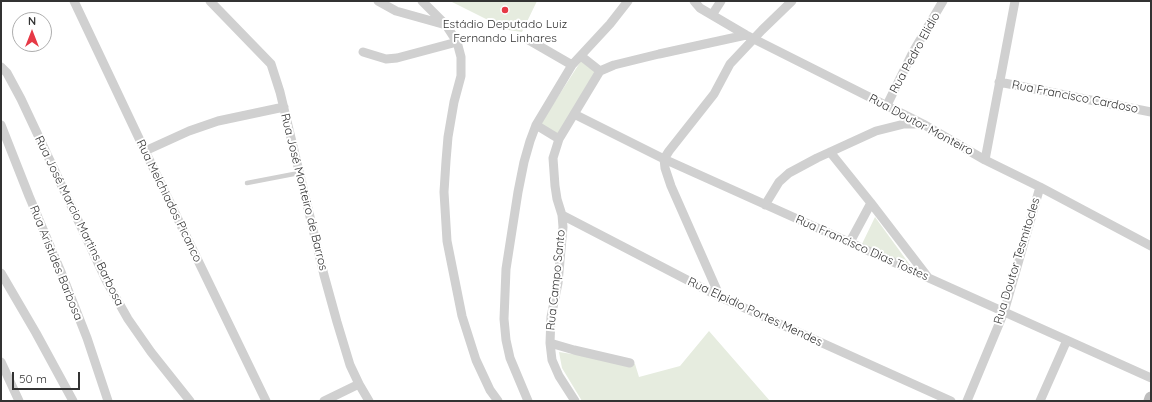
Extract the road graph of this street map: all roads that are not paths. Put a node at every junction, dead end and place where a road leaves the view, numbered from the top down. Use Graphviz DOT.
graph roads {
  1 [pos="74,1"];
  2 [pos="210,1"];
  3 [pos="378,1"];
  4 [pos="422,1"];
  5 [pos="628,1"];
  6 [pos="694,1"];
  7 [pos="721,1"];
  8 [pos="792,1"];
  9 [pos="943,1"];
  10 [pos="1015,1"];
  11 [pos="712,15"];
  12 [pos="446,25"];
  13 [pos="750,37"];
  14 [pos="527,39"];
  15 [pos="457,42"];
  16 [pos="363,52"];
  17 [pos="581,56"];
  18 [pos="572,65"];
  19 [pos="4,70"];
  20 [pos="600,71"];
  21 [pos="999,82"];
  22 [pos="886,105"];
  23 [pos="284,107"];
  24 [pos="1151,112"];
  25 [pos="574,114"];
  26 [pos="923,124"];
  27 [pos="1,125"];
  28 [pos="536,125"];
  29 [pos="559,139"];
  30 [pos="145,151"];
  31 [pos="830,152"];
  32 [pos="664,159"];
  33 [pos="985,160"];
  34 [pos="299,173"];
  35 [pos="246,183"];
  36 [pos="1040,187"];
  37 [pos="871,203"];
  38 [pos="766,204"];
  39 [pos="562,214"];
  40 [pos="850,242"];
  41 [pos="1151,246"];
  42 [pos="1,273"];
  43 [pos="927,277"];
  44 [pos="720,297"];
  45 [pos="1004,312"];
  46 [pos="1067,340"];
  47 [pos="550,343"];
  48 [pos="1,362"];
  49 [pos="630,363"];
  50 [pos="1151,378"];
  51 [pos="359,384"];
  52 [pos="1151,398"];
  53 [pos="1041,399"];
  54 [pos="19,401"];
  55 [pos="73,401"];
  56 [pos="108,401"];
  57 [pos="190,401"];
  58 [pos="266,401"];
  59 [pos="324,401"];
  60 [pos="369,401"];
  61 [pos="498,401"];
  62 [pos="528,401"];
  63 [pos="575,401"];
  64 [pos="951,401"];
  65 [pos="967,401"];
  66 [pos="1051,401"];
  67 [pos="1150,401"];
  1 -- 30 [label="street, Rua Melchiados Picanco"];
  2 -- 23 [label="street, Rua José Monteiro de Barros"];
  3 -- 12 [label="street"];
  4 -- 12 [label="street"];
  5 -- 17 [label="street"];
  6 -- 11 [label="street, Rua Doutor Monteiro"];
  7 -- 11 [label="street"];
  8 -- 13 [label="street"];
  9 -- 22 [label="street, Rua Pedro Elidio"];
  10 -- 21 [label="street"];
  11 -- 13 [label="street, Rua Doutor Monteiro"];
  12 -- 15 [label="street"];
  13 -- 20 [label="street"];
  13 -- 22 [label="street, Rua Doutor Monteiro"];
  13 -- 32 [label="street"];
  14 -- 18 [label="street"];
  15 -- 16 [label="street"];
  15 -- 61 [label="street"];
  17 -- 18 [label="street"];
  17 -- 20 [label="street"];
  18 -- 28 [label="street"];
  19 -- 57 [label="street, Rua José Marcio Martins Barbosa"];
  20 -- 25 [label="street, Rua Campo Santo"];
  21 -- 24 [label="street, Rua Francisco Cardoso"];
  21 -- 33 [label="street"];
  22 -- 26 [label="street, Rua Doutor Monteiro"];
  23 -- 30 [label="street"];
  23 -- 34 [label="street, Rua José Monteiro de Barros"];
  25 -- 29 [label="street, Rua Campo Santo"];
  25 -- 32 [label="street, Rua Francisco Dias Tostes"];
  26 -- 31 [label="street"];
  26 -- 33 [label="street, Rua Doutor Monteiro"];
  27 -- 56 [label="street, Rua Aristides Barbosa"];
  28 -- 29 [label="street"];
  28 -- 62 [label="street"];
  29 -- 39 [label="street, Rua Campo Santo"];
  30 -- 58 [label="street, Rua Melchiados Picanco"];
  31 -- 37 [label="street"];
  31 -- 38 [label="street"];
  32 -- 38 [label="street, Rua Francisco Dias Tostes"];
  32 -- 44 [label="street"];
  33 -- 36 [label="street, Rua Doutor Monteiro"];
  34 -- 35 [label="lane"];
  34 -- 51 [label="street, Rua José Monteiro de Barros"];
  36 -- 41 [label="street, Rua Doutor Monteiro"];
  36 -- 45 [label="street, Rua Doutor Tesmitocles"];
  37 -- 40 [label="street"];
  37 -- 43 [label="street"];
  38 -- 40 [label="street, Rua Francisco Dias Tostes"];
  39 -- 44 [label="street, Rua Elpidio Portes Mendes"];
  39 -- 47 [label="street, Rua Campo Santo"];
  40 -- 43 [label="street, Rua Francisco Dias Tostes"];
  42 -- 55 [label="street"];
  43 -- 45 [label="street, Rua Francisco Dias Tostes"];
  44 -- 64 [label="street, Rua Elpidio Portes Mendes"];
  45 -- 46 [label="street, Rua Francisco Dias Tostes"];
  45 -- 65 [label="street, Rua Doutor Tesmitocles"];
  46 -- 50 [label="street, Rua Francisco Dias Tostes"];
  46 -- 53 [label="street"];
  47 -- 49 [label="street"];
  47 -- 63 [label="street, Rua Campo Santo"];
  48 -- 54 [label="street"];
  51 -- 59 [label="street"];
  51 -- 60 [label="street, Rua José Monteiro de Barros"];
  52 -- 67 [label="street"];
  53 -- 66 [label="street"];
}
